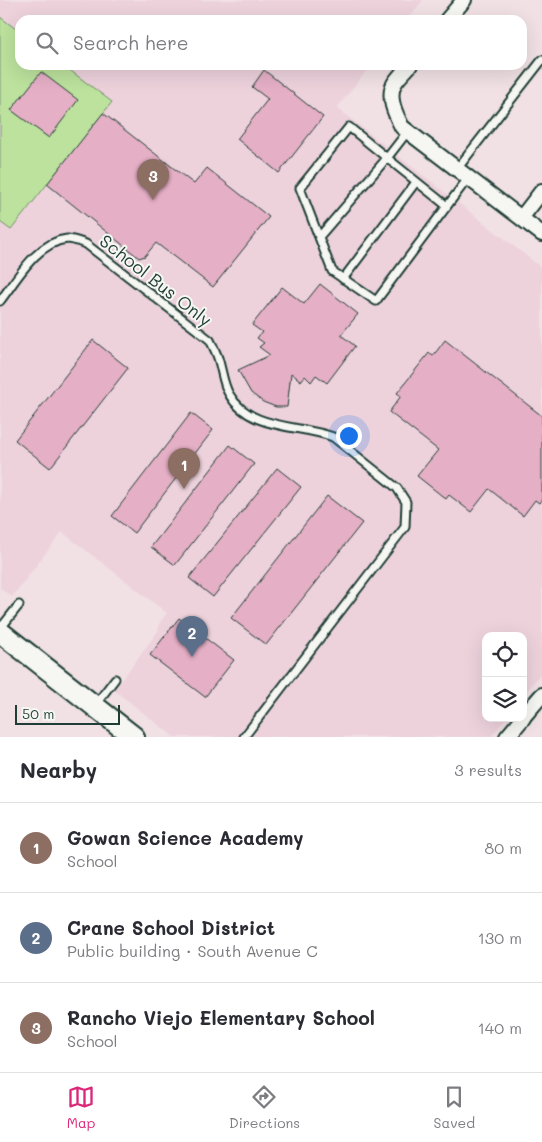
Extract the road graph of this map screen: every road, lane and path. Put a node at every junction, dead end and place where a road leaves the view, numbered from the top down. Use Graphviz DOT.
graph roads {
  1 [pos="464,0"];
  2 [pos="451,15"];
  3 [pos="542,60"];
  4 [pos="406,70"];
  5 [pos="405,129"];
  6 [pos="387,158"];
  7 [pos="457,169"];
  8 [pos="469,178"];
  9 [pos="416,182"];
  10 [pos="542,191"];
  11 [pos="447,206"];
  12 [pos="522,217"];
  13 [pos="542,234"];
  14 [pos="319,237"];
  15 [pos="343,279"];
  16 [pos="0,301"];
  17 [pos="19,605"];
  18 [pos="0,631"];
  19 [pos="115,679"];
  20 [pos="542,695"];
  21 [pos="94,706"];
  22 [pos="527,713"];
  23 [pos="520,722"];
  24 [pos="511,736"];
  25 [pos="134,737"];
  26 [pos="244,737"];
  1 -- 2 [label="street"];
  3 -- 7 [label="lane"];
  4 -- 5 [label="street"];
  5 -- 6 [label="lane"];
  5 -- 7 [label="street"];
  6 -- 9 [label="lane"];
  6 -- 14 [label="lane"];
  6 -- 14 [label="lane"];
  7 -- 8 [label="street"];
  8 -- 11 [label="lane"];
  8 -- 12 [label="street"];
  9 -- 11 [label="lane"];
  9 -- 15 [label="lane"];
  10 -- 12 [label="street"];
  11 -- 15 [label="lane"];
  12 -- 13 [label="street"];
  14 -- 15 [label="lane"];
  16 -- 26 [label="lane, School Bus Only"];
  17 -- 18 [label="lane"];
  18 -- 21 [label="main road"];
  19 -- 21 [label="lane"];
  20 -- 22 [label="street"];
  21 -- 25 [label="main road"];
  23 -- 24 [label="street"];
}
